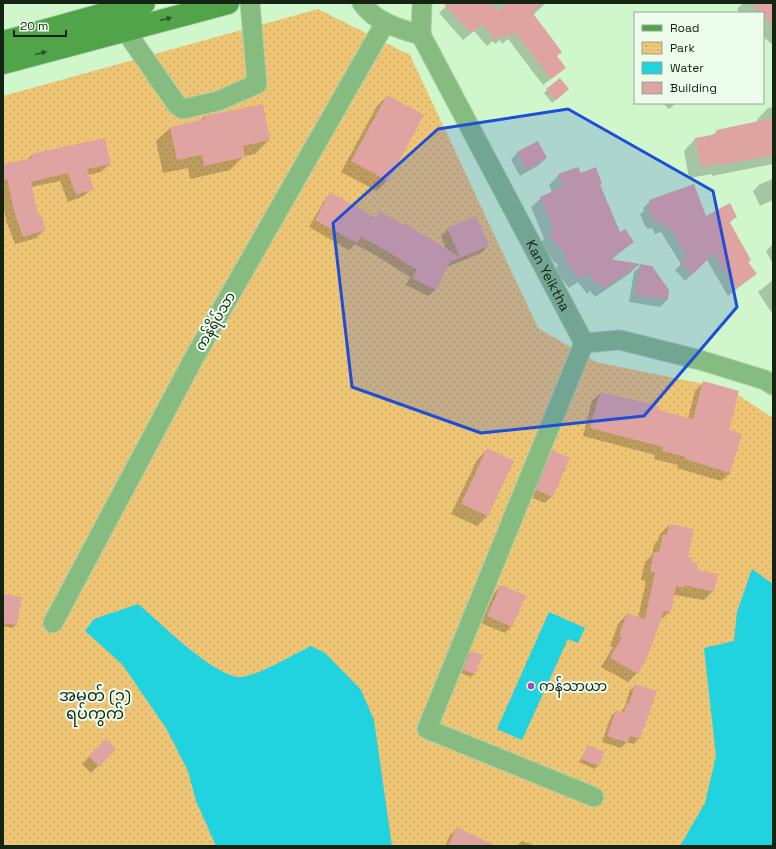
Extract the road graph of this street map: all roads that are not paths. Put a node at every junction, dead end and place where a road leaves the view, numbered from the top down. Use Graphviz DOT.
graph roads {
  1 [pos="144,3"];
  2 [pos="228,3"];
  3 [pos="250,3"];
  4 [pos="362,3"];
  5 [pos="422,3"];
  6 [pos="385,23"];
  7 [pos="125,30"];
  8 [pos="421,35"];
  9 [pos="3,42"];
  10 [pos="3,63"];
  11 [pos="584,343"];
  12 [pos="773,385"];
  13 [pos="53,623"];
  14 [pos="594,797"];
  1 -- 9 [label="main road"];
  7 -- 2 [label="main road, one-way"];
  3 -- 7 [label="street"];
  4 -- 6 [label="street"];
  5 -- 8 [label="street"];
  6 -- 8 [label="street"];
  6 -- 13 [label="street, ကန်ရိပ်သာ"];
  10 -- 7 [label="main road, one-way"];
  8 -- 11 [label="street, Kan Yeiktha"];
  11 -- 12 [label="street"];
  11 -- 14 [label="street"];
}
